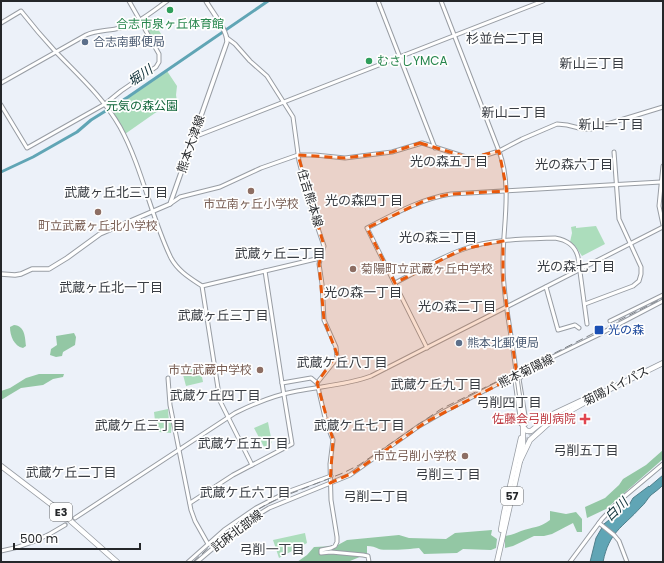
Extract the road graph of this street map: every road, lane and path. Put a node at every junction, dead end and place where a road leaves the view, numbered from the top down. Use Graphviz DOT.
graph roads {
  1 [pos="129,1"];
  2 [pos="167,1"];
  3 [pos="206,1"];
  4 [pos="378,1"];
  5 [pos="441,1"];
  6 [pos="543,1"];
  7 [pos="140,19"];
  8 [pos="1,23"];
  9 [pos="454,35"];
  10 [pos="227,38"];
  11 [pos="55,51"];
  12 [pos="400,56"];
  13 [pos="1,83"];
  14 [pos="284,102"];
  15 [pos="1,105"];
  16 [pos="106,106"];
  17 [pos="663,107"];
  18 [pos="194,137"];
  19 [pos="435,148"];
  20 [pos="499,151"];
  21 [pos="614,152"];
  22 [pos="298,155"];
  23 [pos="663,166"];
  24 [pos="661,182"];
  25 [pos="616,185"];
  26 [pos="507,191"];
  27 [pos="170,204"];
  28 [pos="153,212"];
  29 [pos="663,226"];
  30 [pos="503,241"];
  31 [pos="630,244"];
  32 [pos="320,258"];
  33 [pos="580,270"];
  34 [pos="265,271"];
  35 [pos="1,274"];
  36 [pos="395,283"];
  37 [pos="202,286"];
  38 [pos="546,287"];
  39 [pos="663,295"];
  40 [pos="663,301"];
  41 [pos="585,304"];
  42 [pos="507,307"];
  43 [pos="610,321"];
  44 [pos="587,324"];
  45 [pos="579,328"];
  46 [pos="427,348"];
  47 [pos="663,361"];
  48 [pos="543,363"];
  49 [pos="168,378"];
  50 [pos="282,383"];
  51 [pos="317,385"];
  52 [pos="492,387"];
  53 [pos="284,394"];
  54 [pos="585,400"];
  55 [pos="227,418"];
  56 [pos="523,427"];
  57 [pos="532,433"];
  58 [pos="527,445"];
  59 [pos="521,446"];
  60 [pos="179,450"];
  61 [pos="518,462"];
  62 [pos="663,464"];
  63 [pos="252,465"];
  64 [pos="1,466"];
  65 [pos="1,469"];
  66 [pos="331,476"];
  67 [pos="330,483"];
  68 [pos="190,503"];
  69 [pos="75,518"];
  70 [pos="599,523"];
  71 [pos="65,525"];
  72 [pos="208,544"];
  73 [pos="1,551"];
  74 [pos="113,562"];
  75 [pos="117,562"];
  76 [pos="188,562"];
  77 [pos="197,562"];
  78 [pos="369,562"];
  79 [pos="496,562"];
  80 [pos="570,562"];
  81 [pos="627,562"];
  1 -- 7 [label="street"];
  2 -- 7 [label="street"];
  3 -- 10 [label="main road"];
  4 -- 12 [label="street"];
  5 -- 9 [label="street"];
  6 -- 9 [label="street"];
  7 -- 11 [label="street"];
  7 -- 16 [label="street"];
  8 -- 11 [label="street"];
  9 -- 12 [label="street"];
  9 -- 20 [label="street"];
  10 -- 14 [label="street"];
  10 -- 18 [label="main road, 熊本大津線"];
  11 -- 13 [label="street"];
  11 -- 16 [label="street"];
  12 -- 14 [label="street"];
  12 -- 19 [label="street"];
  14 -- 18 [label="street"];
  14 -- 22 [label="street"];
  15 -- 16 [label="street"];
  16 -- 28 [label="street"];
  17 -- 20 [label="street, 住吉熊本線"];
  18 -- 27 [label="main road, 熊本大津線"];
  19 -- 20 [label="street, 住吉熊本線"];
  19 -- 22 [label="street, 住吉熊本線"];
  20 -- 26 [label="street"];
  21 -- 25 [label="street"];
  22 -- 27 [label="street"];
  22 -- 32 [label="street, 住吉熊本線"];
  23 -- 24 [label="street"];
  24 -- 25 [label="street"];
  24 -- 29 [label="street"];
  25 -- 26 [label="street"];
  25 -- 31 [label="street"];
  26 -- 30 [label="street"];
  26 -- 36 [label="street"];
  27 -- 28 [label="main road"];
  28 -- 35 [label="main road"];
  28 -- 37 [label="street"];
  29 -- 31 [label="street"];
  30 -- 33 [label="street"];
  30 -- 36 [label="street"];
  30 -- 42 [label="street"];
  31 -- 33 [label="street"];
  31 -- 41 [label="street"];
  32 -- 34 [label="street"];
  32 -- 51 [label="street, 住吉熊本線"];
  33 -- 38 [label="street"];
  33 -- 41 [label="street"];
  34 -- 37 [label="street"];
  34 -- 50 [label="street"];
  36 -- 46 [label="street"];
  37 -- 55 [label="street"];
  38 -- 42 [label="street"];
  38 -- 45 [label="street"];
  39 -- 43 [label="street"];
  40 -- 48 [label="street, 熊本菊陽線"];
  41 -- 44 [label="street"];
  42 -- 46 [label="street"];
  42 -- 56 [label="street, bridge"];
  46 -- 51 [label="street"];
  47 -- 54 [label="highway, 菊陽バイパス"];
  47 -- 58 [label="highway, 菊陽バイパス"];
  48 -- 52 [label="street, 熊本菊陽線"];
  48 -- 56 [label="street"];
  49 -- 60 [label="street"];
  50 -- 51 [label="street"];
  50 -- 53 [label="street"];
  51 -- 53 [label="street"];
  51 -- 66 [label="street"];
  52 -- 56 [label="street"];
  52 -- 67 [label="street, 熊本菊陽線"];
  53 -- 55 [label="street"];
  53 -- 63 [label="street"];
  54 -- 56 [label="highway"];
  54 -- 57 [label="highway, 菊陽バイパス"];
  55 -- 60 [label="street"];
  55 -- 63 [label="street"];
  56 -- 59 [label="highway"];
  58 -- 59 [label="highway"];
  58 -- 61 [label="highway, 菊陽バイパス"];
  59 -- 61 [label="highway"];
  60 -- 68 [label="street"];
  60 -- 69 [label="street"];
  61 -- 79 [label="highway"];
  62 -- 70 [label="street"];
  63 -- 68 [label="street"];
  64 -- 75 [label="highway, E3"];
  65 -- 74 [label="highway, E3"];
  66 -- 67 [label="street"];
  66 -- 72 [label="street"];
  67 -- 77 [label="street, 託麻北部線"];
  67 -- 78 [label="street"];
  68 -- 72 [label="street"];
  70 -- 80 [label="street"];
  70 -- 81 [label="street"];
  71 -- 73 [label="street"];
  72 -- 76 [label="street"];
}
